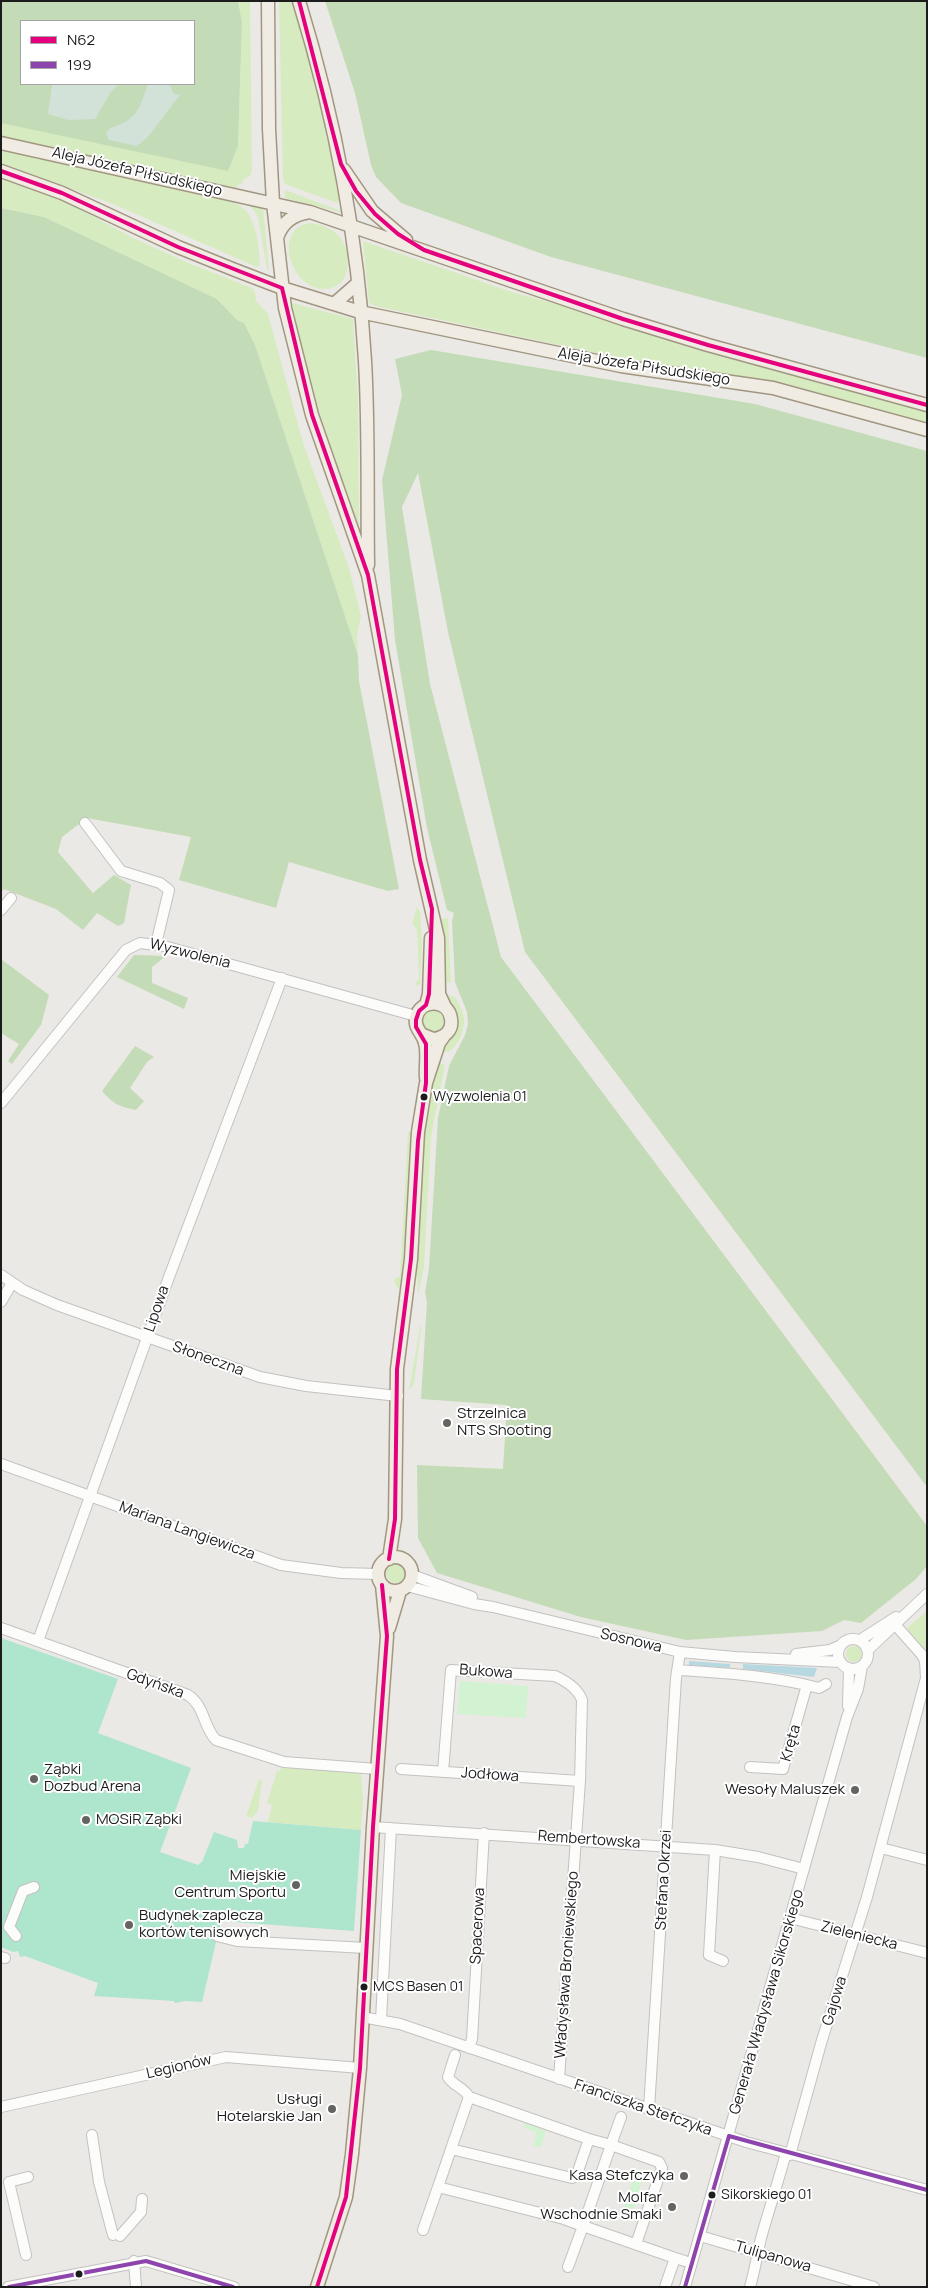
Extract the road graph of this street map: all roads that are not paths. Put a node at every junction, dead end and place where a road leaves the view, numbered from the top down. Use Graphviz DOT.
graph roads {
  1 [pos="268,1"];
  2 [pos="299,1"];
  3 [pos="334,140"];
  4 [pos="1,143"];
  5 [pos="1,171"];
  6 [pos="273,203"];
  7 [pos="310,212"];
  8 [pos="351,225"];
  9 [pos="277,239"];
  10 [pos="424,250"];
  11 [pos="358,283"];
  12 [pos="282,288"];
  13 [pos="334,304"];
  14 [pos="360,312"];
  15 [pos="927,405"];
  16 [pos="927,430"];
  17 [pos="368,575"];
  18 [pos="85,823"];
  19 [pos="11,898"];
  20 [pos="1,910"];
  21 [pos="433,916"];
  22 [pos="156,944"];
  23 [pos="282,978"];
  24 [pos="426,1005"];
  25 [pos="445,1007"];
  26 [pos="416,1016"];
  27 [pos="421,1034"];
  28 [pos="444,1036"];
  29 [pos="426,1083"];
  30 [pos="1,1103"];
  31 [pos="1,1275"];
  32 [pos="12,1283"];
  33 [pos="1,1302"];
  34 [pos="148,1337"];
  35 [pos="398,1396"];
  36 [pos="1,1464"];
  37 [pos="90,1496"];
  38 [pos="395,1519"];
  39 [pos="389,1559"];
  40 [pos="406,1562"];
  41 [pos="380,1580"];
  42 [pos="407,1584"];
  43 [pos="927,1594"];
  44 [pos="894,1622"];
  45 [pos="1,1628"];
  46 [pos="386,1636"];
  47 [pos="860,1640"];
  48 [pos="38,1641"];
  49 [pos="841,1645"];
  50 [pos="868,1650"];
  51 [pos="680,1652"];
  52 [pos="771,1658"];
  53 [pos="845,1665"];
  54 [pos="862,1666"];
  55 [pos="678,1670"];
  56 [pos="562,1679"];
  57 [pos="826,1684"];
  58 [pos="807,1685"];
  59 [pos="847,1717"];
  60 [pos="750,1767"];
  61 [pos="377,1769"];
  62 [pos="401,1769"];
  63 [pos="443,1772"];
  64 [pos="580,1781"];
  65 [pos="373,1827"];
  66 [pos="391,1828"];
  67 [pos="484,1834"];
  68 [pos="576,1839"];
  69 [pos="666,1846"];
  70 [pos="881,1848"];
  71 [pos="715,1850"];
  72 [pos="927,1860"];
  73 [pos="804,1870"];
  74 [pos="34,1887"];
  75 [pos="790,1918"];
  76 [pos="854,1934"];
  77 [pos="16,1936"];
  78 [pos="217,1936"];
  79 [pos="366,1948"];
  80 [pos="927,1953"];
  81 [pos="722,1961"];
  82 [pos="362,2017"];
  83 [pos="380,2020"];
  84 [pos="469,2048"];
  85 [pos="455,2055"];
  86 [pos="360,2068"];
  87 [pos="559,2079"];
  88 [pos="469,2097"];
  89 [pos="1,2107"];
  90 [pos="649,2109"];
  91 [pos="620,2117"];
  92 [pos="92,2135"];
  93 [pos="729,2136"];
  94 [pos="589,2139"];
  95 [pos="611,2145"];
  96 [pos="451,2149"];
  97 [pos="788,2154"];
  98 [pos="28,2177"];
  99 [pos="438,2187"];
  100 [pos="927,2190"];
  101 [pos="142,2199"];
  102 [pos="583,2226"];
  103 [pos="423,2230"];
  104 [pos="700,2236"];
  105 [pos="636,2244"];
  106 [pos="758,2252"];
  107 [pos="26,2255"];
  108 [pos="134,2261"];
  109 [pos="568,2267"];
  110 [pos="8,2287"];
  111 [pos="136,2287"];
  112 [pos="234,2287"];
  113 [pos="317,2287"];
  114 [pos="665,2287"];
  115 [pos="685,2287"];
  116 [pos="750,2287"];
  117 [pos="874,2287"];
  1 -- 6 [label="main road"];
  2 -- 3 [label="main road"];
  3 -- 8 [label="main road"];
  3 -- 10 [label="main road"];
  4 -- 6 [label="main road, Aleja Józefa Piłsudskiego"];
  5 -- 12 [label="main road"];
  6 -- 7 [label="main road, Aleja Józefa Piłsudskiego"];
  6 -- 9 [label="main road"];
  7 -- 8 [label="main road"];
  7 -- 9 [label="main road"];
  8 -- 10 [label="main road, Aleja Józefa Piłsudskiego"];
  8 -- 11 [label="main road"];
  9 -- 12 [label="main road"];
  10 -- 15 [label="main road, Aleja Józefa Piłsudskiego"];
  11 -- 13 [label="main road"];
  11 -- 14 [label="main road"];
  12 -- 13 [label="main road"];
  12 -- 17 [label="main road"];
  13 -- 14 [label="main road, Aleja Józefa Piłsudskiego"];
  14 -- 16 [label="main road, Aleja Józefa Piłsudskiego"];
  14 -- 17 [label="main road"];
  17 -- 21 [label="main road"];
  18 -- 22 [label="street"];
  19 -- 20 [label="street"];
  21 -- 24 [label="main road"];
  21 -- 25 [label="main road"];
  22 -- 23 [label="street, Wyzwolenia"];
  22 -- 30 [label="street, Wyzwolenia"];
  23 -- 26 [label="street, Wyzwolenia"];
  23 -- 34 [label="street, Lipowa"];
  24 -- 25 [label="main road"];
  24 -- 26 [label="main road"];
  25 -- 28 [label="main road"];
  26 -- 27 [label="main road"];
  27 -- 28 [label="main road"];
  27 -- 29 [label="main road"];
  28 -- 29 [label="main road"];
  29 -- 35 [label="main road"];
  31 -- 32 [label="street, Słoneczna"];
  32 -- 33 [label="street"];
  32 -- 34 [label="street, Słoneczna"];
  34 -- 35 [label="street, Słoneczna"];
  34 -- 37 [label="street, Lipowa"];
  35 -- 38 [label="main road"];
  36 -- 37 [label="street, Mariana Langiewicza"];
  37 -- 41 [label="street, Mariana Langiewicza"];
  37 -- 48 [label="street, Lipowa"];
  38 -- 39 [label="main road"];
  38 -- 40 [label="main road"];
  39 -- 40 [label="main road"];
  39 -- 41 [label="main road"];
  40 -- 42 [label="main road"];
  41 -- 42 [label="main road"];
  41 -- 46 [label="main road"];
  42 -- 46 [label="main road"];
  42 -- 51 [label="street, Sosnowa"];
  43 -- 44 [label="street"];
  44 -- 47 [label="street"];
  44 -- 50 [label="street"];
  44 -- 70 [label="street, Gajowa"];
  45 -- 48 [label="street, Gdyńska"];
  46 -- 61 [label="main road"];
  47 -- 49 [label="street"];
  47 -- 50 [label="street"];
  48 -- 61 [label="street, Gdyńska"];
  49 -- 52 [label="street, Sosnowa"];
  49 -- 53 [label="street"];
  50 -- 54 [label="street"];
  51 -- 52 [label="street, Sosnowa"];
  51 -- 55 [label="street, Stefana Okrzei"];
  52 -- 53 [label="street, Sosnowa"];
  53 -- 54 [label="street"];
  53 -- 59 [label="street, Generała Władysława Sikorskiego"];
  54 -- 59 [label="street, Generała Władysława Sikorskiego"];
  55 -- 58 [label="street"];
  55 -- 69 [label="street, Stefana Okrzei"];
  56 -- 63 [label="street, Bukowa"];
  56 -- 64 [label="street, Władysława Broniewskiego"];
  57 -- 58 [label="street"];
  58 -- 60 [label="street, Kręta"];
  59 -- 73 [label="street, Generała Władysława Sikorskiego"];
  61 -- 65 [label="main road"];
  62 -- 63 [label="street, Jodłowa"];
  63 -- 64 [label="street, Jodłowa"];
  64 -- 68 [label="street, Władysława Broniewskiego"];
  65 -- 66 [label="street, Rembertowska"];
  65 -- 79 [label="main road"];
  66 -- 67 [label="street, Rembertowska"];
  66 -- 83 [label="street"];
  67 -- 68 [label="street, Rembertowska"];
  67 -- 84 [label="street, Spacerowa"];
  68 -- 69 [label="street, Rembertowska"];
  68 -- 87 [label="street, Władysława Broniewskiego"];
  69 -- 71 [label="street, Rembertowska"];
  69 -- 90 [label="street, Stefana Okrzei"];
  70 -- 72 [label="street"];
  70 -- 76 [label="street, Gajowa"];
  71 -- 73 [label="street, Rembertowska"];
  71 -- 81 [label="street"];
  73 -- 75 [label="street, Generała Władysława Sikorskiego"];
  74 -- 77 [label="street"];
  75 -- 76 [label="street, Zieleniecka"];
  75 -- 93 [label="street, Generała Władysława Sikorskiego"];
  76 -- 80 [label="street, Zieleniecka"];
  76 -- 97 [label="street, Gajowa"];
  78 -- 79 [label="street"];
  79 -- 82 [label="main road"];
  82 -- 83 [label="street, Franciszka Stefczyka"];
  82 -- 86 [label="main road"];
  83 -- 84 [label="street, Franciszka Stefczyka"];
  84 -- 87 [label="street, Franciszka Stefczyka"];
  85 -- 88 [label="street"];
  86 -- 89 [label="street, Legionów"];
  86 -- 113 [label="main road"];
  87 -- 90 [label="street, Franciszka Stefczyka"];
  88 -- 94 [label="street"];
  88 -- 96 [label="street"];
  90 -- 93 [label="street, Franciszka Stefczyka"];
  91 -- 95 [label="street"];
  92 -- 101 [label="street"];
  93 -- 97 [label="street, Franciszka Stefczyka"];
  93 -- 104 [label="street, Generała Władysława Sikorskiego"];
  94 -- 95 [label="street"];
  94 -- 96 [label="street"];
  95 -- 102 [label="street"];
  95 -- 105 [label="street"];
  96 -- 99 [label="street"];
  97 -- 100 [label="street, Franciszka Stefczyka"];
  97 -- 106 [label="street, Gajowa"];
  98 -- 107 [label="street"];
  99 -- 102 [label="street"];
  99 -- 103 [label="street"];
  102 -- 105 [label="street"];
  102 -- 109 [label="street"];
  104 -- 106 [label="street, Tulipanowa"];
  104 -- 115 [label="street, Generała Władysława Sikorskiego"];
  105 -- 114 [label="street"];
  106 -- 116 [label="street, Gajowa"];
  106 -- 117 [label="street, Tulipanowa"];
  108 -- 110 [label="street"];
  108 -- 111 [label="street"];
  108 -- 112 [label="street"];
}
